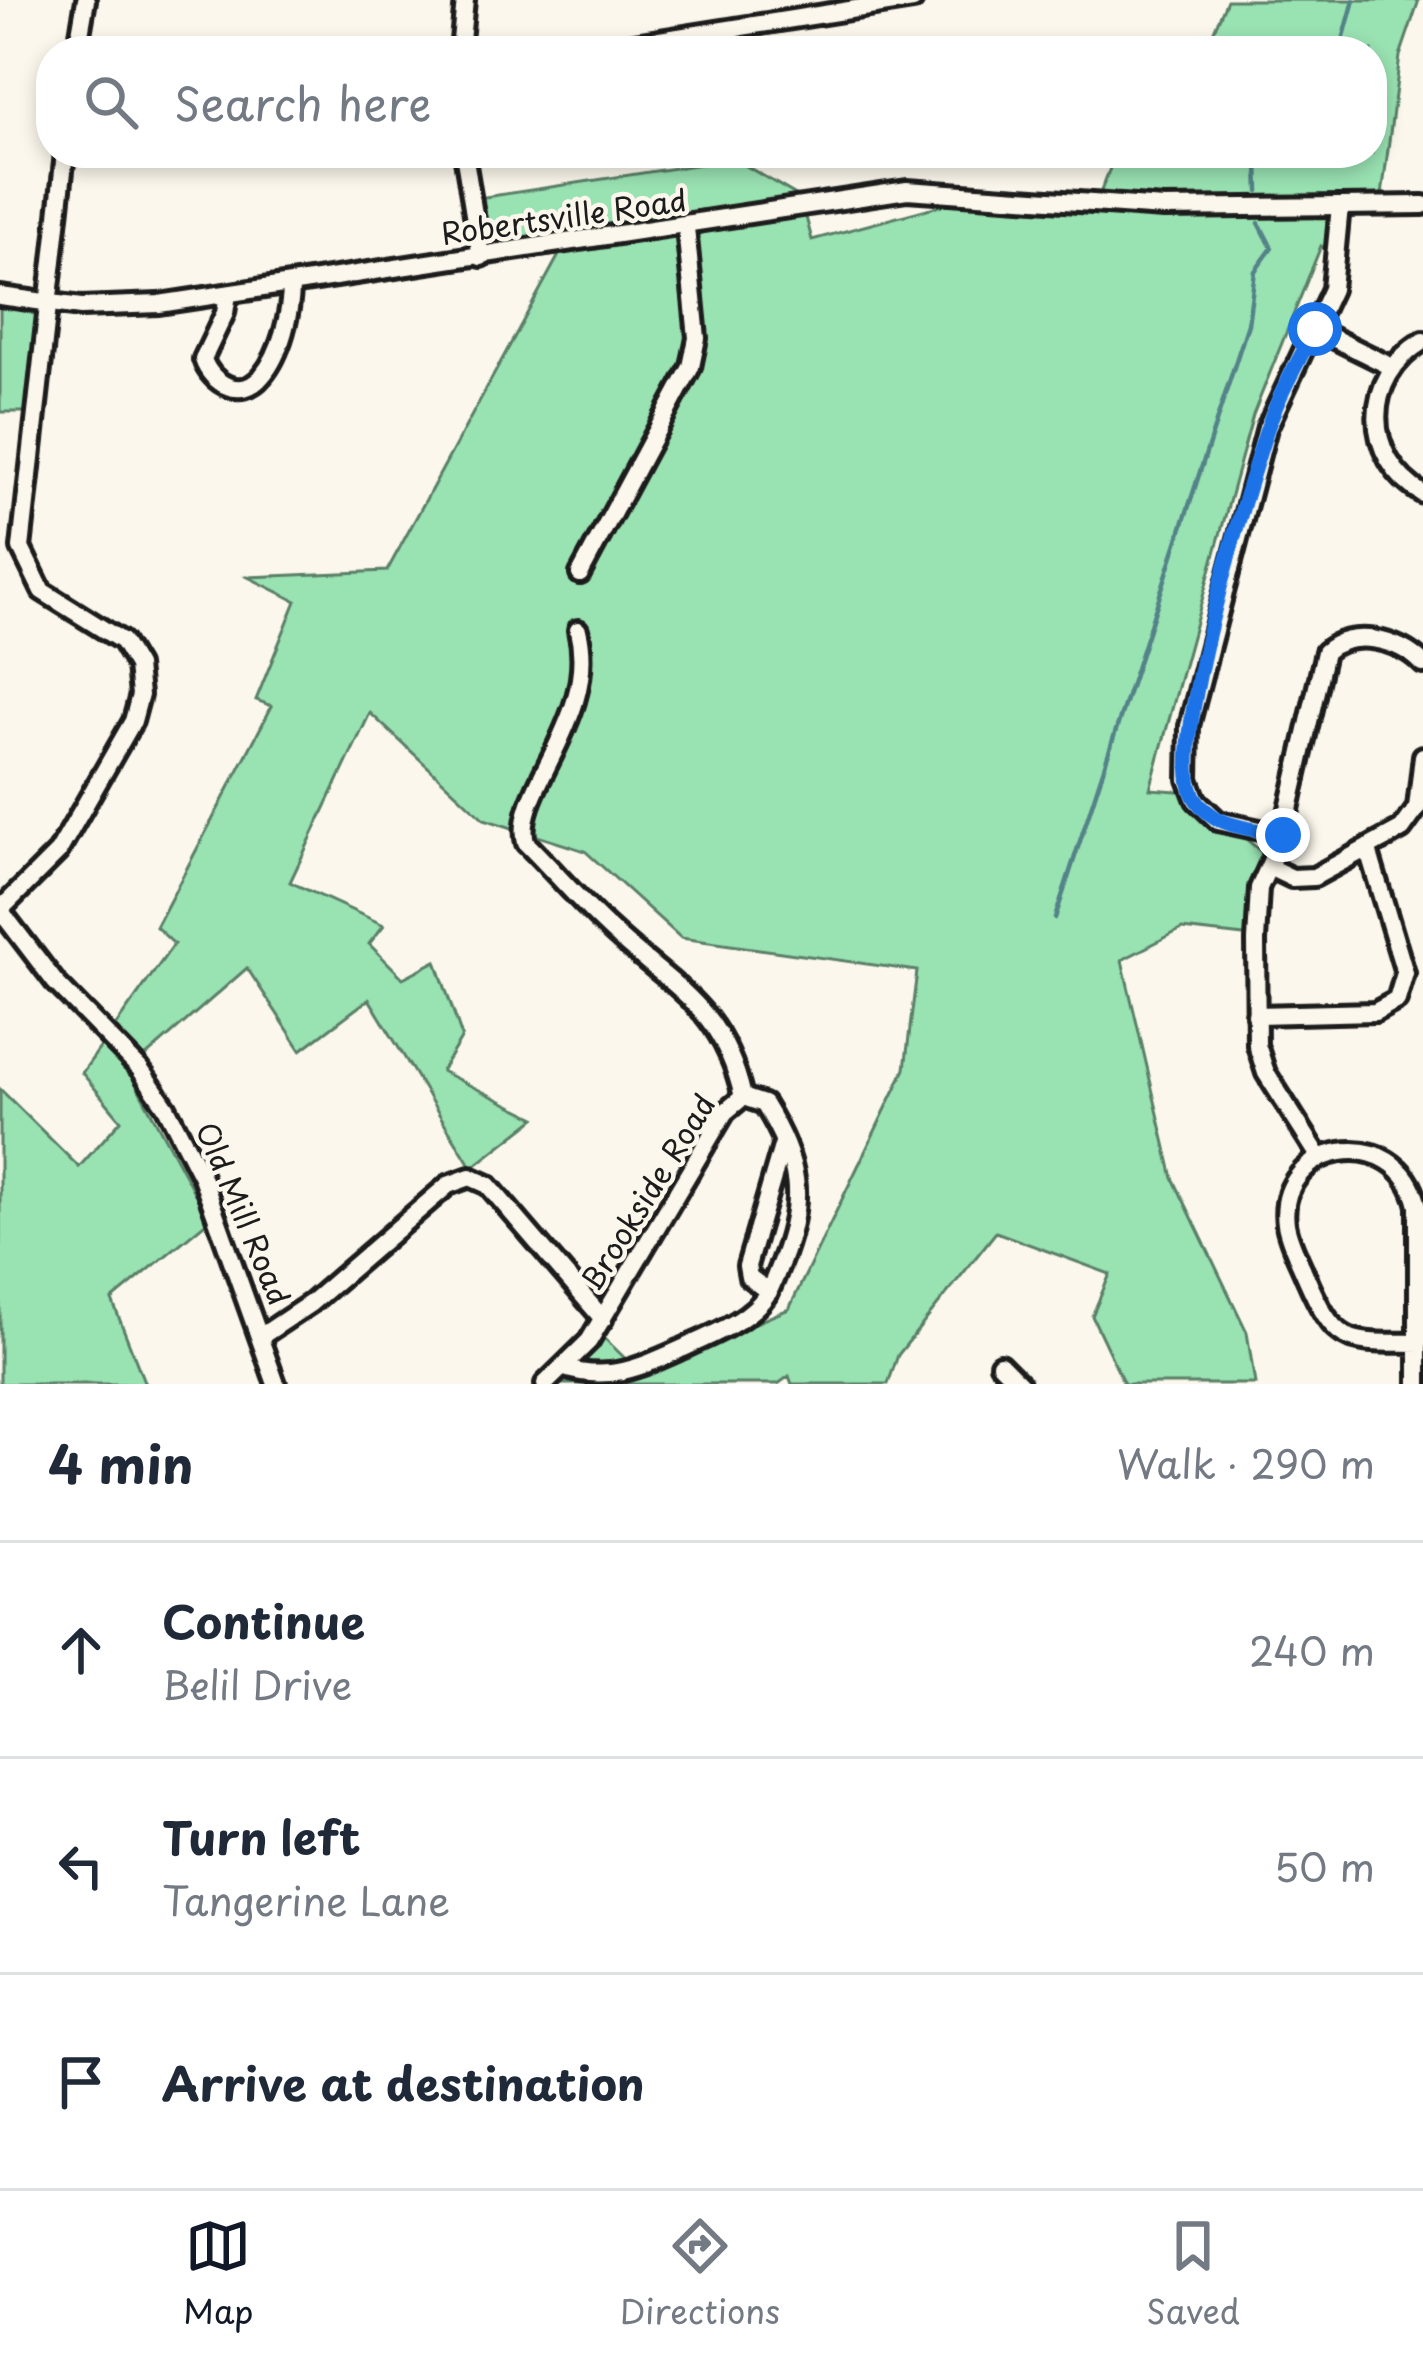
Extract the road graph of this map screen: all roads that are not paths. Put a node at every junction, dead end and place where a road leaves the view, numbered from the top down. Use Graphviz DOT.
graph roads {
  1 [pos="86,0"];
  2 [pos="465,0"];
  3 [pos="913,0"];
  4 [pos="80,36"];
  5 [pos="461,36"];
  6 [pos="685,36"];
  7 [pos="63,168"];
  8 [pos="466,168"];
  9 [pos="1423,205"];
  10 [pos="1340,206"];
  11 [pos="686,227"];
  12 [pos="481,257"];
  13 [pos="291,285"];
  14 [pos="228,294"];
  15 [pos="0,296"];
  16 [pos="46,303"];
  17 [pos="1315,329"];
  18 [pos="1423,341"];
  19 [pos="1392,367"];
  20 [pos="1423,494"];
  21 [pos="580,574"];
  22 [pos="578,630"];
  23 [pos="1423,664"];
  24 [pos="1423,755"];
  25 [pos="1283,835"];
  26 [pos="1368,850"];
  27 [pos="1271,862"];
  28 [pos="0,910"];
  29 [pos="1256,1016"];
  30 [pos="743,1097"];
  31 [pos="784,1142"];
  32 [pos="1320,1158"];
  33 [pos="769,1292"];
  34 [pos="603,1319"];
  35 [pos="263,1335"];
  36 [pos="1419,1343"];
  37 [pos="1000,1364"];
  38 [pos="564,1368"];
  39 [pos="276,1384"];
  40 [pos="545,1384"];
  41 [pos="1020,1384"];
  42 [pos="1418,1384"];
  1 -- 4 [label="street"];
  2 -- 5 [label="street"];
  3 -- 6 [label="street"];
  7 -- 16 [label="street"];
  8 -- 12 [label="street"];
  9 -- 10 [label="street, Robertsville Road"];
  10 -- 11 [label="street, Robertsville Road"];
  10 -- 17 [label="street"];
  11 -- 12 [label="street, Robertsville Road"];
  11 -- 21 [label="street"];
  12 -- 13 [label="street, Robertsville Road"];
  13 -- 14 [label="street, Robertsville Road"];
  13 -- 14 [label="street"];
  14 -- 16 [label="street, Robertsville Road"];
  15 -- 16 [label="street, Robertsville Road"];
  16 -- 28 [label="street"];
  17 -- 19 [label="street"];
  17 -- 25 [label="street"];
  18 -- 19 [label="street"];
  19 -- 20 [label="street"];
  22 -- 30 [label="street"];
  23 -- 25 [label="street"];
  24 -- 26 [label="street"];
  25 -- 27 [label="street"];
  26 -- 27 [label="street"];
  26 -- 29 [label="street"];
  27 -- 29 [label="street"];
  28 -- 35 [label="street, Old Mill Road"];
  29 -- 32 [label="street"];
  30 -- 31 [label="street"];
  30 -- 34 [label="street, Brookside Road"];
  31 -- 33 [label="street"];
  31 -- 33 [label="street"];
  32 -- 36 [label="street"];
  32 -- 36 [label="street"];
  33 -- 38 [label="street"];
  34 -- 35 [label="street"];
  34 -- 38 [label="street, Brookside Road"];
  35 -- 39 [label="street, Old Mill Road"];
  36 -- 42 [label="street"];
  37 -- 41 [label="street"];
  38 -- 40 [label="street, Brookside Road"];
}
